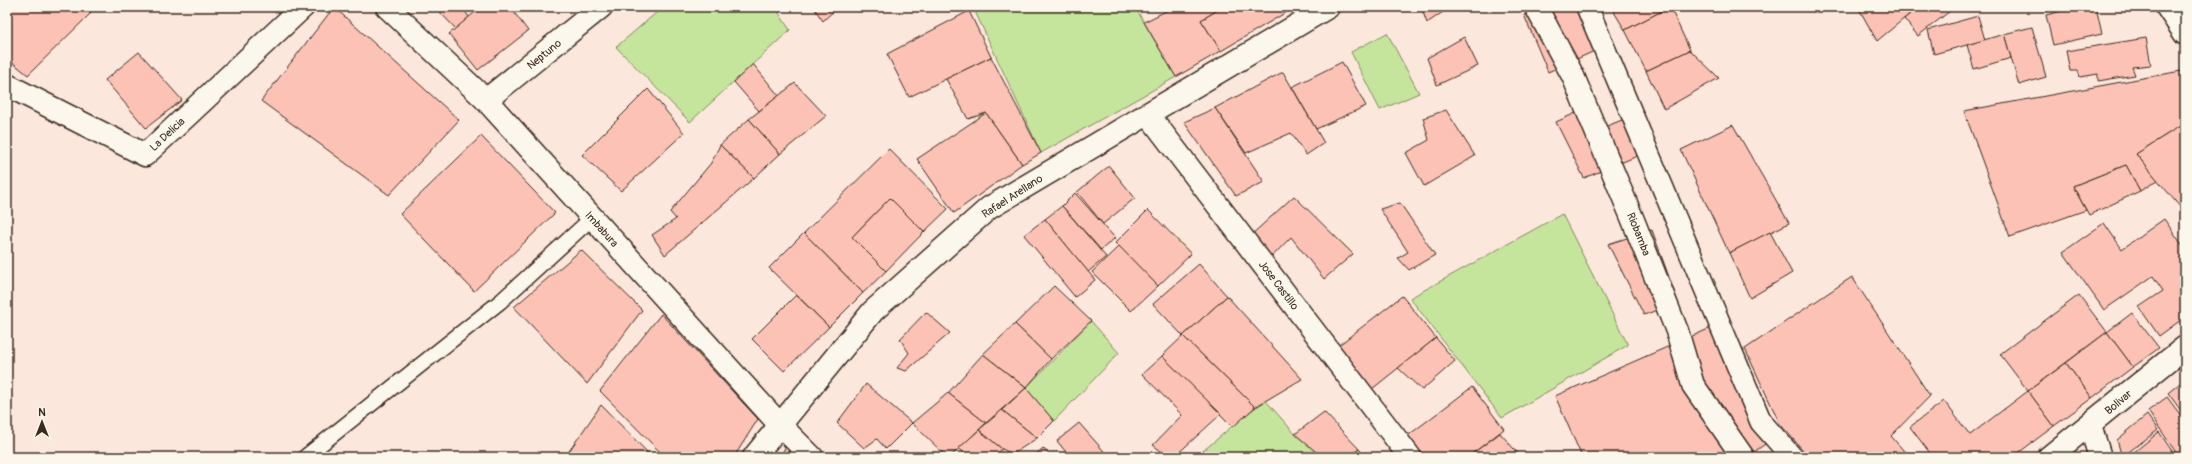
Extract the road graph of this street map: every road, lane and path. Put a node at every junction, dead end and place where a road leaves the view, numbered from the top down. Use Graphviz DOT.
graph roads {
  1 [pos="303,7"];
  2 [pos="387,7"];
  3 [pos="601,7"];
  4 [pos="1328,7"];
  5 [pos="1536,7"];
  6 [pos="1587,7"];
  7 [pos="2167,7"];
  8 [pos="2185,34"];
  9 [pos="7,85"];
  10 [pos="486,100"];
  11 [pos="1148,114"];
  12 [pos="592,218"];
  13 [pos="2185,346"];
  14 [pos="780,425"];
  15 [pos="2090,425"];
  16 [pos="305,457"];
  17 [pos="754,457"];
  18 [pos="812,457"];
  19 [pos="1410,457"];
  20 [pos="1743,457"];
  21 [pos="1792,457"];
  22 [pos="2049,457"];
  23 [pos="2100,457"];
  1 -- 9 [label="street, La Delicia"];
  2 -- 10 [label="street, Imbabura"];
  3 -- 10 [label="street, Neptuno"];
  4 -- 11 [label="street, Rafael Arellano"];
  5 -- 20 [label="street, Riobamba"];
  6 -- 21 [label="street"];
  7 -- 8 [label="street"];
  10 -- 12 [label="street, Imbabura"];
  11 -- 14 [label="street, Rafael Arellano"];
  11 -- 19 [label="street, Jose Castillo"];
  12 -- 14 [label="street, Imbabura"];
  12 -- 16 [label="lane"];
  13 -- 15 [label="street, Bolivar"];
  14 -- 17 [label="street, Rafael Arellano"];
  14 -- 18 [label="street, Imbabura"];
  15 -- 22 [label="street, Bolivar"];
  15 -- 23 [label="street"];
}
